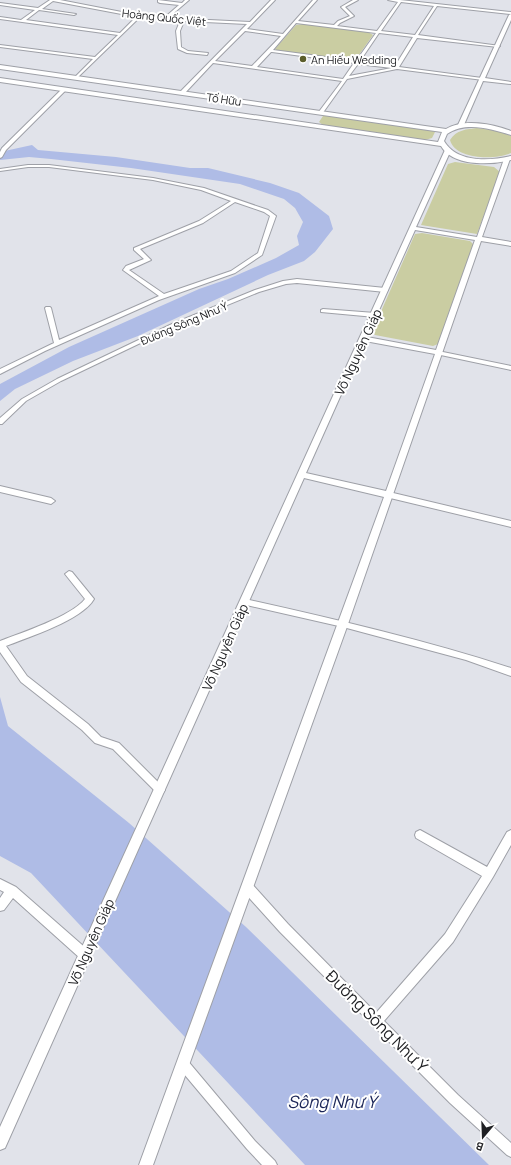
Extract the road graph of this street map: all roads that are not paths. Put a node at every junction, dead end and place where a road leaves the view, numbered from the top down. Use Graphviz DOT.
graph roads {
  1 [pos="53,0"];
  2 [pos="160,0"];
  3 [pos="187,0"];
  4 [pos="273,0"];
  5 [pos="315,0"];
  6 [pos="356,0"];
  7 [pos="390,0"];
  8 [pos="400,1"];
  9 [pos="0,4"];
  10 [pos="182,4"];
  11 [pos="436,5"];
  12 [pos="85,6"];
  13 [pos="39,9"];
  14 [pos="74,14"];
  15 [pos="511,14"];
  16 [pos="139,16"];
  17 [pos="0,18"];
  18 [pos="69,18"];
  19 [pos="165,19"];
  20 [pos="182,20"];
  21 [pos="22,21"];
  22 [pos="64,22"];
  23 [pos="295,22"];
  24 [pos="251,23"];
  25 [pos="58,26"];
  26 [pos="335,26"];
  27 [pos="243,32"];
  28 [pos="378,32"];
  29 [pos="121,34"];
  30 [pos="282,36"];
  31 [pos="415,36"];
  32 [pos="0,46"];
  33 [pos="498,46"];
  34 [pos="271,50"];
  35 [pos="207,54"];
  36 [pos="97,58"];
  37 [pos="212,62"];
  38 [pos="356,63"];
  39 [pos="0,68"];
  40 [pos="253,68"];
  41 [pos="395,69"];
  42 [pos="76,78"];
  43 [pos="345,79"];
  44 [pos="482,79"];
  45 [pos="0,80"];
  46 [pos="511,83"];
  47 [pos="65,89"];
  48 [pos="182,93"];
  49 [pos="171,105"];
  50 [pos="320,113"];
  51 [pos="311,125"];
  52 [pos="460,127"];
  53 [pos="448,131"];
  54 [pos="511,133"];
  55 [pos="442,144"];
  56 [pos="448,150"];
  57 [pos="0,157"];
  58 [pos="509,158"];
  59 [pos="0,170"];
  60 [pos="235,200"];
  61 [pos="413,228"];
  62 [pos="480,239"];
  63 [pos="511,244"];
  64 [pos="385,290"];
  65 [pos="163,296"];
  66 [pos="48,308"];
  67 [pos="323,311"];
  68 [pos="375,315"];
  69 [pos="364,339"];
  70 [pos="57,344"];
  71 [pos="438,354"];
  72 [pos="511,368"];
  73 [pos="0,372"];
  74 [pos="1,419"];
  75 [pos="301,475"];
  76 [pos="0,490"];
  77 [pos="389,495"];
  78 [pos="51,501"];
  79 [pos="511,524"];
  80 [pos="69,574"];
  81 [pos="245,602"];
  82 [pos="343,624"];
  83 [pos="0,645"];
  84 [pos="511,672"];
  85 [pos="160,790"];
  86 [pos="420,835"];
  87 [pos="511,835"];
  88 [pos="489,874"];
  89 [pos="0,884"];
  90 [pos="12,891"];
  91 [pos="245,892"];
  92 [pos="0,906"];
  93 [pos="87,952"];
  94 [pos="377,1020"];
  95 [pos="183,1064"];
  96 [pos="0,1143"];
  97 [pos="511,1151"];
  98 [pos="146,1165"];
  99 [pos="271,1165"];
  1 -- 12 [label="street, Hoàng Quốc Việt"];
  1 -- 13 [label="street"];
  2 -- 10 [label="street"];
  3 -- 10 [label="street"];
  4 -- 24 [label="street"];
  5 -- 23 [label="street"];
  6 -- 26 [label="street"];
  7 -- 8 [label="street"];
  8 -- 11 [label="street"];
  8 -- 28 [label="street"];
  9 -- 13 [label="street"];
  10 -- 19 [label="street"];
  11 -- 15 [label="street"];
  11 -- 31 [label="street"];
  12 -- 14 [label="street"];
  12 -- 16 [label="street, Hoàng Quốc Việt"];
  13 -- 14 [label="street"];
  13 -- 21 [label="street"];
  14 -- 18 [label="street"];
  15 -- 33 [label="street"];
  16 -- 19 [label="street, Hoàng Quốc Việt"];
  16 -- 29 [label="street"];
  17 -- 21 [label="street"];
  19 -- 20 [label="street, Hoàng Quốc Việt"];
  20 -- 24 [label="street, Hoàng Quốc Việt"];
  20 -- 35 [label="street"];
  21 -- 25 [label="street"];
  22 -- 25 [label="street"];
  23 -- 26 [label="street"];
  23 -- 30 [label="street"];
  24 -- 27 [label="street"];
  25 -- 29 [label="street"];
  26 -- 28 [label="street"];
  27 -- 30 [label="street"];
  27 -- 37 [label="street"];
  28 -- 31 [label="street"];
  28 -- 38 [label="street"];
  29 -- 36 [label="street"];
  30 -- 34 [label="street"];
  31 -- 33 [label="street"];
  31 -- 41 [label="street"];
  32 -- 36 [label="street"];
  33 -- 44 [label="street"];
  34 -- 38 [label="street"];
  34 -- 40 [label="street"];
  36 -- 42 [label="street"];
  37 -- 40 [label="street"];
  37 -- 48 [label="street"];
  38 -- 41 [label="street"];
  38 -- 43 [label="street"];
  39 -- 42 [label="main road, Tố Hữu"];
  40 -- 43 [label="street"];
  41 -- 43 [label="street"];
  41 -- 44 [label="street"];
  42 -- 48 [label="main road, Tố Hữu"];
  43 -- 50 [label="street"];
  44 -- 46 [label="street"];
  44 -- 52 [label="street"];
  45 -- 47 [label="main road, Tố Hữu"];
  47 -- 49 [label="main road, Tố Hữu"];
  47 -- 57 [label="street"];
  48 -- 49 [label="main road"];
  48 -- 50 [label="main road, Tố Hữu"];
  49 -- 51 [label="main road, Tố Hữu"];
  50 -- 51 [label="main road"];
  50 -- 53 [label="main road, Tố Hữu"];
  51 -- 55 [label="main road, Tố Hữu"];
  52 -- 53 [label="main road"];
  52 -- 54 [label="main road"];
  53 -- 55 [label="main road"];
  55 -- 56 [label="main road"];
  56 -- 58 [label="main road"];
  56 -- 61 [label="street, Võ Nguyên Giáp"];
  58 -- 62 [label="street"];
  59 -- 60 [label="street"];
  60 -- 65 [label="street"];
  60 -- 65 [label="street"];
  61 -- 62 [label="street"];
  61 -- 64 [label="street, Võ Nguyên Giáp"];
  62 -- 63 [label="street"];
  62 -- 71 [label="street"];
  64 -- 68 [label="street, Võ Nguyên Giáp"];
  64 -- 74 [label="street, Đường Sông Như Ý"];
  65 -- 70 [label="street"];
  66 -- 70 [label="street"];
  67 -- 68 [label="street"];
  68 -- 69 [label="street, Võ Nguyên Giáp"];
  69 -- 71 [label="street"];
  69 -- 75 [label="street, Võ Nguyên Giáp"];
  70 -- 73 [label="street"];
  71 -- 72 [label="street"];
  71 -- 77 [label="street"];
  75 -- 77 [label="street"];
  75 -- 81 [label="street, Võ Nguyên Giáp"];
  76 -- 78 [label="street"];
  77 -- 79 [label="street"];
  77 -- 82 [label="street"];
  80 -- 83 [label="street"];
  81 -- 82 [label="street"];
  81 -- 85 [label="street, Võ Nguyên Giáp"];
  82 -- 84 [label="street"];
  82 -- 91 [label="street"];
  83 -- 85 [label="street"];
  85 -- 93 [label="street, Võ Nguyên Giáp"];
  86 -- 88 [label="street"];
  87 -- 88 [label="street"];
  88 -- 94 [label="street"];
  89 -- 90 [label="street"];
  90 -- 92 [label="street"];
  90 -- 93 [label="street"];
  91 -- 94 [label="street, Đường Sông Như Ý"];
  91 -- 95 [label="street"];
  93 -- 96 [label="street, Võ Nguyên Giáp"];
  94 -- 97 [label="street, Đường Sông Như Ý"];
  95 -- 98 [label="street"];
  95 -- 99 [label="street"];
}
